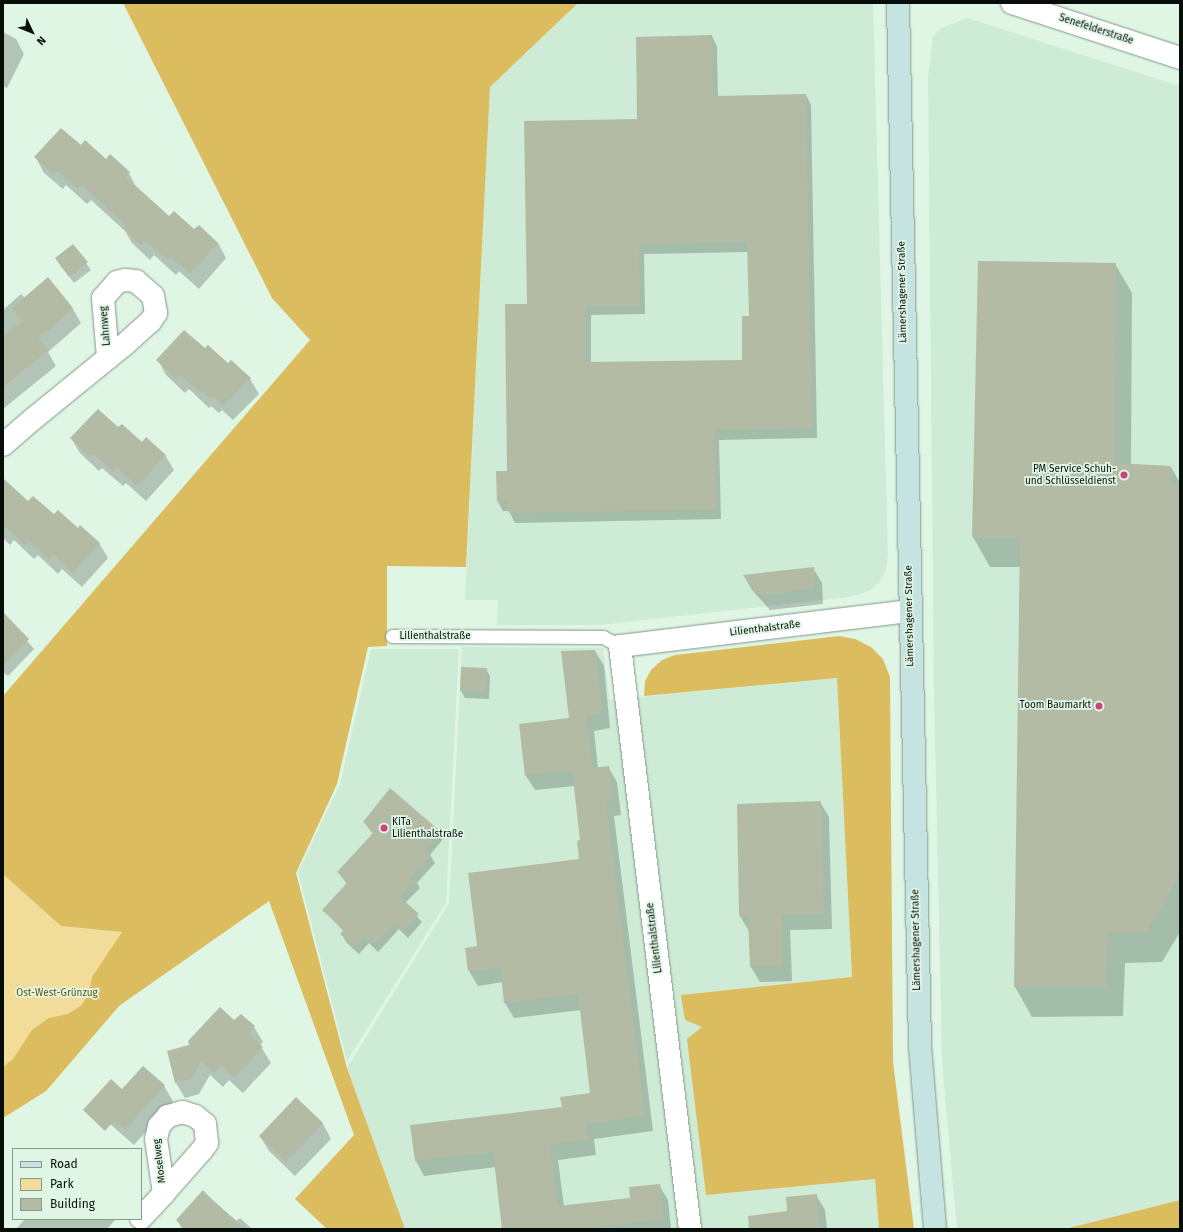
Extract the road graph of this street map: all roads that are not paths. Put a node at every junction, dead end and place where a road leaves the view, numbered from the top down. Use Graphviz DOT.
graph roads {
  1 [pos="898,3"];
  2 [pos="1012,3"];
  3 [pos="1180,58"];
  4 [pos="108,358"];
  5 [pos="3,444"];
  6 [pos="910,611"];
  7 [pos="392,636"];
  8 [pos="620,646"];
  9 [pos="164,1193"];
  10 [pos="142,1216"];
  11 [pos="138,1220"];
  12 [pos="131,1229"];
  13 [pos="690,1229"];
  14 [pos="935,1229"];
  1 -- 6 [label="main road, Lämershagener Straße"];
  2 -- 3 [label="street, Senefelderstraße"];
  4 -- 5 [label="street, Lahnweg"];
  6 -- 8 [label="street, Lilienthalstraße"];
  6 -- 14 [label="main road, Lämershagener Straße"];
  7 -- 8 [label="lane, Lilienthalstraße"];
  8 -- 13 [label="street, Lilienthalstraße"];
  9 -- 10 [label="street, Moselweg"];
  11 -- 12 [label="street, Moselweg"];
}
